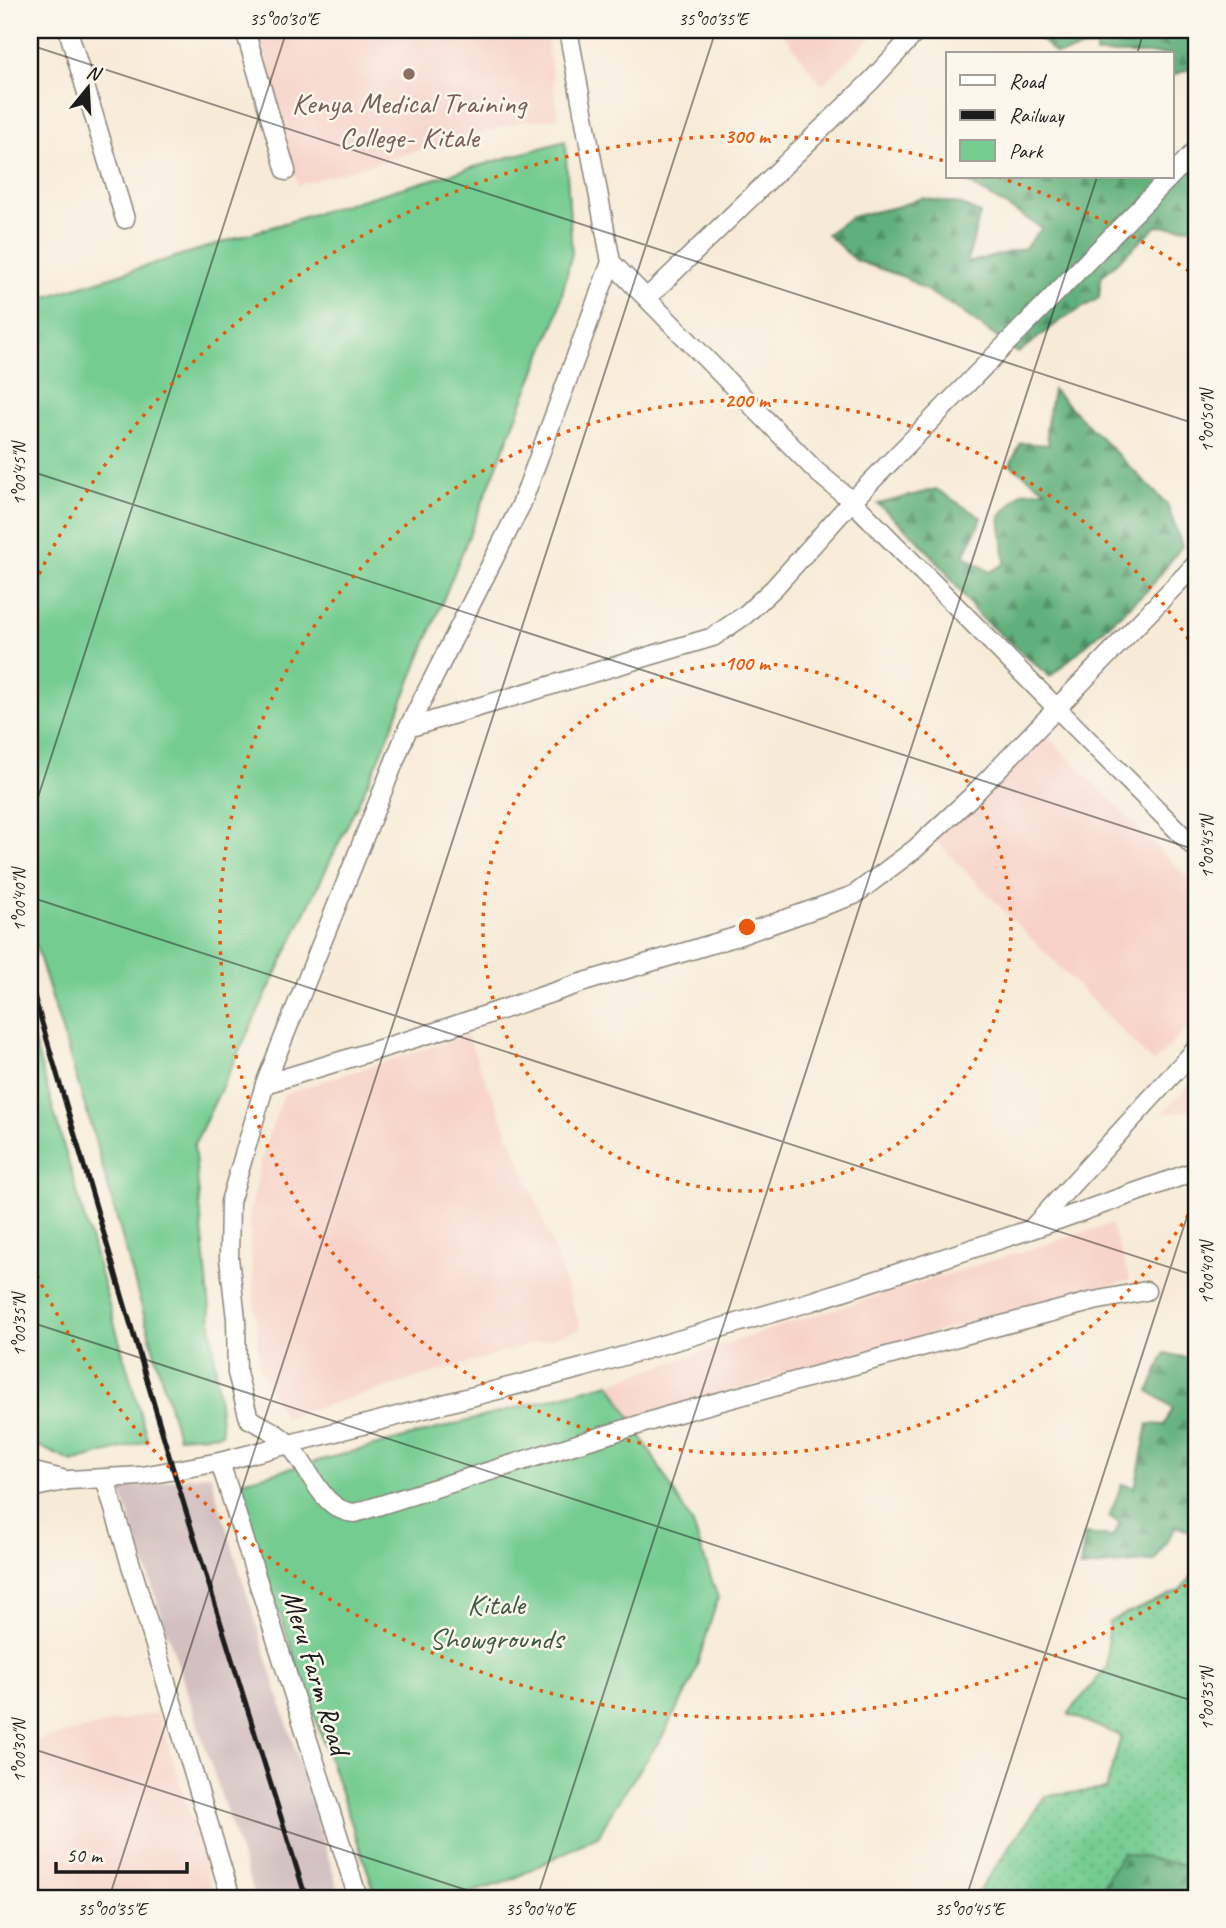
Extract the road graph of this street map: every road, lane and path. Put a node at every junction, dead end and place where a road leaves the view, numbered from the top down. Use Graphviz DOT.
graph roads {
  1 [pos="68,30"];
  2 [pos="245,30"];
  3 [pos="568,30"];
  4 [pos="918,30"];
  5 [pos="1196,150"];
  6 [pos="286,171"];
  7 [pos="1174,173"];
  8 [pos="1169,178"];
  9 [pos="125,219"];
  10 [pos="611,261"];
  11 [pos="647,298"];
  12 [pos="852,501"];
  13 [pos="1196,564"];
  14 [pos="1057,708"];
  15 [pos="408,728"];
  16 [pos="1196,849"];
  17 [pos="1196,1049"];
  18 [pos="265,1084"];
  19 [pos="1196,1171"];
  20 [pos="1032,1229"];
  21 [pos="1146,1291"];
  22 [pos="289,1444"];
  23 [pos="220,1462"];
  24 [pos="30,1471"];
  25 [pos="105,1479"];
  26 [pos="69,1480"];
  27 [pos="30,1488"];
  28 [pos="231,1898"];
  29 [pos="358,1898"];
  1 -- 9 [label="street"];
  2 -- 6 [label="street"];
  3 -- 10 [label="street"];
  4 -- 11 [label="street"];
  5 -- 7 [label="street"];
  8 -- 12 [label="street"];
  10 -- 11 [label="street"];
  10 -- 15 [label="street"];
  11 -- 12 [label="street"];
  12 -- 14 [label="street"];
  12 -- 15 [label="street"];
  13 -- 14 [label="street"];
  14 -- 16 [label="street"];
  14 -- 18 [label="street"];
  15 -- 18 [label="street"];
  17 -- 20 [label="street"];
  18 -- 22 [label="street"];
  19 -- 20 [label="street"];
  20 -- 22 [label="street"];
  21 -- 22 [label="street"];
  22 -- 23 [label="street"];
  23 -- 25 [label="street"];
  23 -- 29 [label="street, Meru Farm Road"];
  24 -- 26 [label="street"];
  25 -- 26 [label="street"];
  25 -- 28 [label="street"];
  26 -- 27 [label="street"];
}
